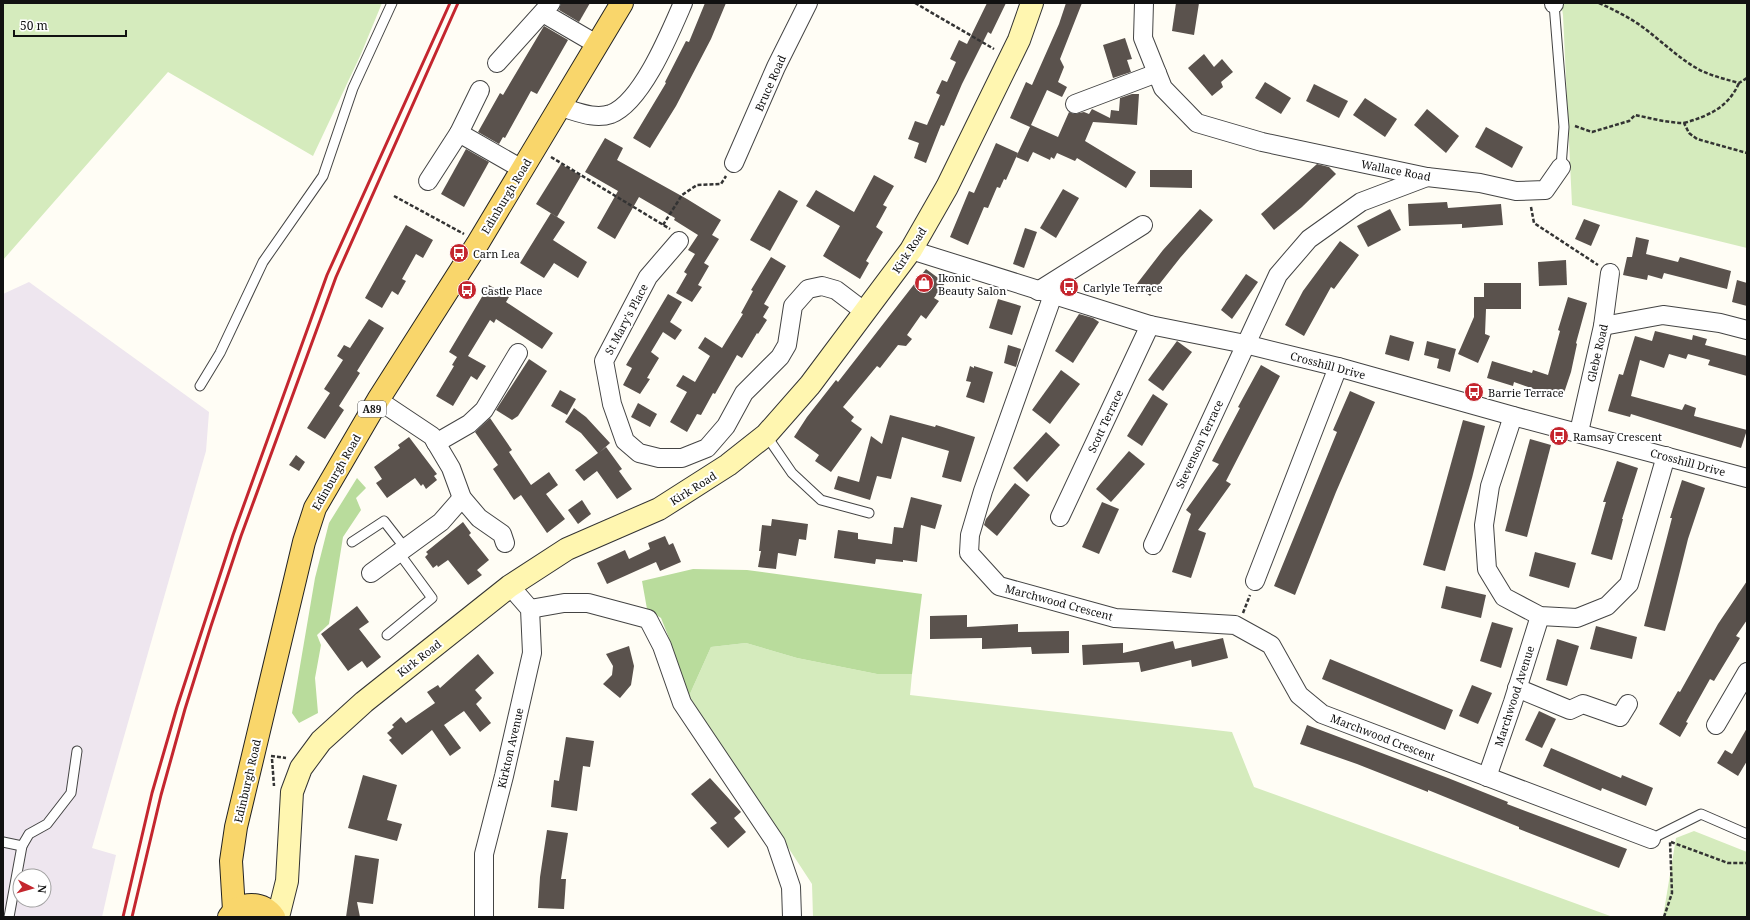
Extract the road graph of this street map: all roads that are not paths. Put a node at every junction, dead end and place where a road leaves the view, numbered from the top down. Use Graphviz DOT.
graph roads {
  1 [pos="392,3"];
  2 [pos="622,3"];
  3 [pos="683,3"];
  4 [pos="808,3"];
  5 [pos="1032,3"];
  6 [pos="1144,3"];
  7 [pos="1554,3"];
  8 [pos="547,8"];
  9 [pos="598,45"];
  10 [pos="497,63"];
  11 [pos="1157,74"];
  12 [pos="480,90"];
  13 [pos="1075,104"];
  14 [pos="560,107"];
  15 [pos="459,133"];
  16 [pos="734,163"];
  17 [pos="1561,167"];
  18 [pos="522,169"];
  19 [pos="1427,177"];
  20 [pos="428,181"];
  21 [pos="1143,224"];
  22 [pos="679,241"];
  23 [pos="911,250"];
  24 [pos="1610,273"];
  25 [pos="1046,293"];
  26 [pos="865,312"];
  27 [pos="1150,325"];
  28 [pos="1603,326"];
  29 [pos="1747,330"];
  30 [pos="1245,344"];
  31 [pos="518,353"];
  32 [pos="1338,367"];
  33 [pos="200,386"];
  34 [pos="378,400"];
  35 [pos="1512,416"];
  36 [pos="1579,432"];
  37 [pos="766,435"];
  38 [pos="436,443"];
  39 [pos="1666,456"];
  40 [pos="1747,478"];
  41 [pos="462,498"];
  42 [pos="869,513"];
  43 [pos="1060,517"];
  44 [pos="352,542"];
  45 [pos="505,543"];
  46 [pos="1153,545"];
  47 [pos="402,550"];
  48 [pos="371,573"];
  49 [pos="1255,581"];
  50 [pos="510,586"];
  51 [pos="530,609"];
  52 [pos="1540,616"];
  53 [pos="387,635"];
  54 [pos="1747,672"];
  55 [pos="1517,688"];
  56 [pos="1628,704"];
  57 [pos="1716,725"];
  58 [pos="78,751"];
  59 [pos="1487,777"];
  60 [pos="1747,834"];
  61 [pos="1651,839"];
  62 [pos="3,842"];
  63 [pos="22,846"];
  64 [pos="484,909"];
  65 [pos="255,912"];
  66 [pos="9,917"];
  67 [pos="476,917"];
  68 [pos="792,917"];
  1 -- 33 [label="lane"];
  2 -- 9 [label="main road, Edinburgh Road / A89"];
  3 -- 14 [label="street"];
  4 -- 16 [label="street, Bruce Road"];
  5 -- 23 [label="main road, Kirk Road"];
  6 -- 11 [label="street, Wallace Road"];
  7 -- 17 [label="lane, Wallace Road"];
  8 -- 9 [label="street"];
  8 -- 10 [label="street"];
  9 -- 14 [label="main road, Edinburgh Road / A89"];
  11 -- 13 [label="street"];
  11 -- 19 [label="street, Wallace Road"];
  12 -- 15 [label="street"];
  14 -- 18 [label="main road, Edinburgh Road / A89"];
  15 -- 18 [label="street"];
  15 -- 20 [label="street"];
  17 -- 19 [label="street, Wallace Road"];
  18 -- 34 [label="main road, Edinburgh Road / A89"];
  19 -- 30 [label="street, Stevenson Terrace"];
  21 -- 25 [label="street"];
  22 -- 26 [label="street, St Mary's Place"];
  23 -- 25 [label="street, Crosshill Drive"];
  23 -- 26 [label="main road, Kirk Road"];
  24 -- 28 [label="street, Glebe Road"];
  25 -- 27 [label="street, Crosshill Drive"];
  25 -- 59 [label="street, Marchwood Crescent"];
  26 -- 37 [label="main road, Kirk Road"];
  27 -- 30 [label="street, Crosshill Drive"];
  27 -- 43 [label="street, Scott Terrace"];
  28 -- 29 [label="street"];
  28 -- 36 [label="street, Glebe Road"];
  30 -- 32 [label="street, Crosshill Drive"];
  30 -- 46 [label="street, Stevenson Terrace"];
  31 -- 38 [label="street"];
  32 -- 35 [label="street, Crosshill Drive"];
  32 -- 49 [label="street"];
  34 -- 38 [label="street"];
  34 -- 65 [label="main road, Edinburgh Road / A89"];
  35 -- 36 [label="street, Crosshill Drive"];
  35 -- 52 [label="street"];
  36 -- 39 [label="street, Crosshill Drive"];
  37 -- 42 [label="lane"];
  37 -- 50 [label="main road, Kirk Road"];
  38 -- 41 [label="street"];
  39 -- 40 [label="street, Crosshill Drive"];
  39 -- 52 [label="street"];
  41 -- 45 [label="street"];
  41 -- 47 [label="street"];
  44 -- 47 [label="lane"];
  47 -- 48 [label="street"];
  47 -- 53 [label="lane"];
  50 -- 51 [label="street"];
  50 -- 65 [label="main road, Kirk Road"];
  51 -- 64 [label="street, Kirkton Avenue"];
  51 -- 68 [label="street"];
  52 -- 55 [label="street, Marchwood Avenue"];
  54 -- 57 [label="street"];
  55 -- 56 [label="street"];
  55 -- 59 [label="street, Marchwood Avenue"];
  58 -- 63 [label="lane"];
  59 -- 61 [label="street, Marchwood Crescent"];
  60 -- 61 [label="lane"];
  62 -- 63 [label="lane"];
  63 -- 66 [label="lane"];
  64 -- 67 [label="street"];
}
